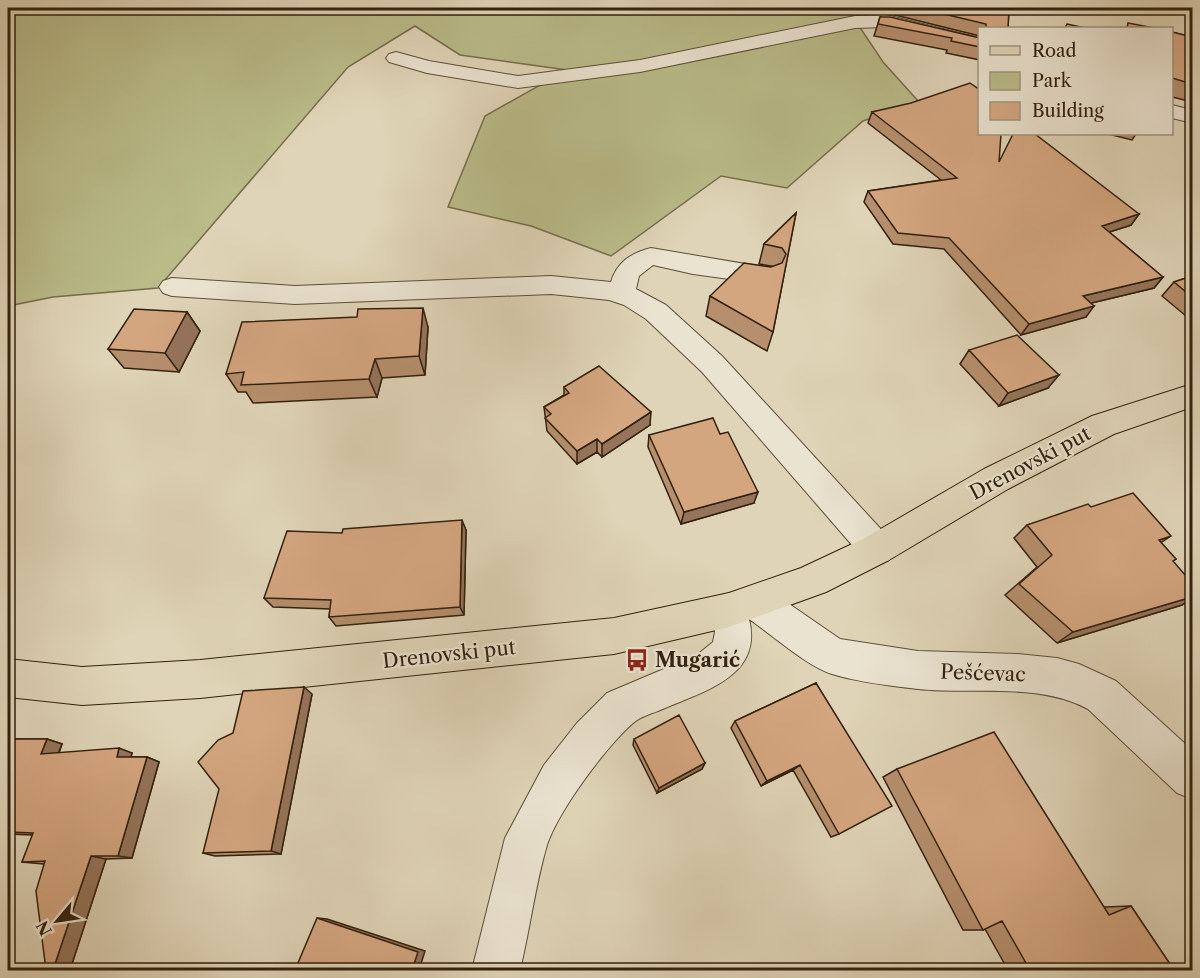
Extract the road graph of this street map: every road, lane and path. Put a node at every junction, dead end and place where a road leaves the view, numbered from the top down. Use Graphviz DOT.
graph roads {
  1 [pos="978,44"];
  2 [pos="396,58"];
  3 [pos="1173,111"];
  4 [pos="1192,117"];
  5 [pos="766,275"];
  6 [pos="172,287"];
  7 [pos="621,294"];
  8 [pos="1192,395"];
  9 [pos="876,549"];
  10 [pos="742,606"];
  11 [pos="8,678"];
  12 [pos="1192,777"];
  13 [pos="496,970"];
  1 -- 2 [label="street"];
  3 -- 4 [label="street"];
  5 -- 7 [label="street"];
  6 -- 7 [label="street"];
  7 -- 9 [label="street"];
  8 -- 9 [label="main road, Drenovski put"];
  9 -- 10 [label="main road, Drenovski put"];
  10 -- 11 [label="main road, Drenovski put"];
  10 -- 12 [label="street, Pešćevac"];
  10 -- 13 [label="street"];
}
